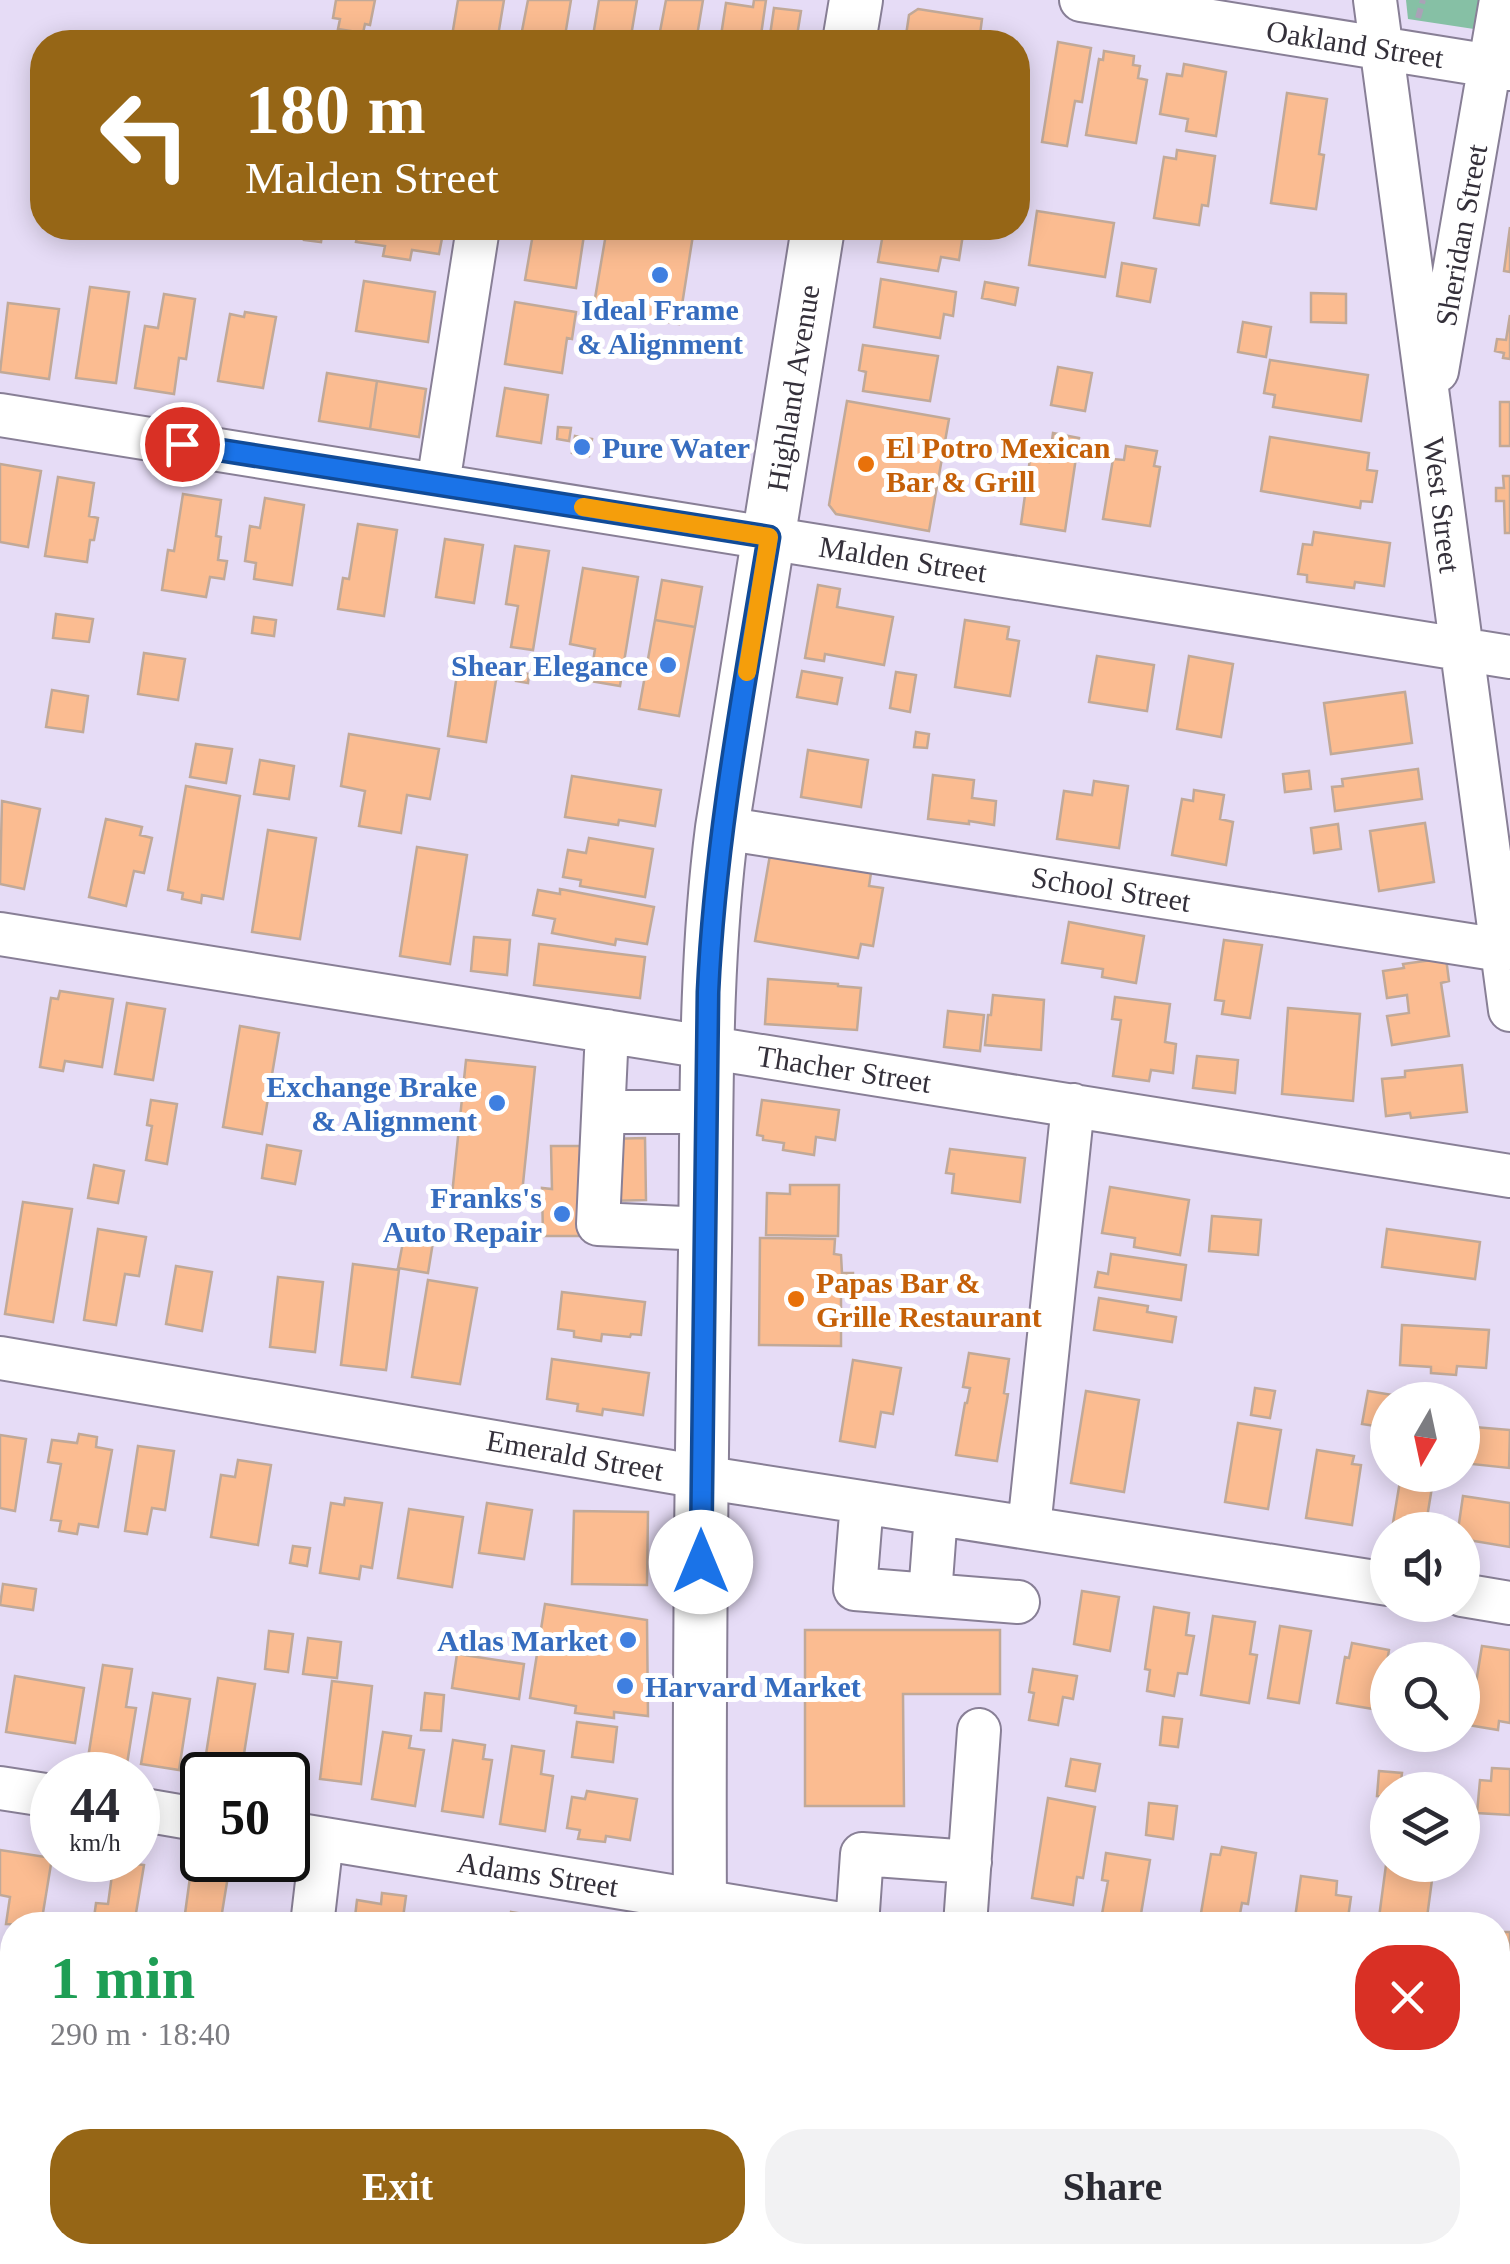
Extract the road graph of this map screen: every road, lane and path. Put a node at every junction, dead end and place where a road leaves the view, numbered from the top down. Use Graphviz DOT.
graph roads {
  1 [pos="856,0"];
  2 [pos="1081,0"];
  3 [pos="1375,0"];
  4 [pos="1502,0"];
  5 [pos="851,30"];
  6 [pos="1382,49"];
  7 [pos="1500,68"];
  8 [pos="476,240"];
  9 [pos="816,240"];
  10 [pos="1430,410"];
  11 [pos="0,415"];
  12 [pos="438,484"];
  13 [pos="769,537"];
  14 [pos="1460,649"];
  15 [pos="1510,657"];
  16 [pos="722,828"];
  17 [pos="0,934"];
  18 [pos="1500,950"];
  19 [pos="1510,1010"];
  20 [pos="607,1031"];
  21 [pos="708,1047"];
  22 [pos="1073,1105"];
  23 [pos="604,1112"];
  24 [pos="708,1112"];
  25 [pos="1510,1176"];
  26 [pos="705,1230"];
  27 [pos="0,1358"];
  28 [pos="701,1477"];
  29 [pos="862,1502"];
  30 [pos="936,1514"];
  31 [pos="1030,1528"];
  32 [pos="1370,1581"];
  33 [pos="930,1595"];
  34 [pos="1480,1598"];
  35 [pos="1018,1602"];
  36 [pos="1510,1602"];
  37 [pos="979,1730"];
  38 [pos="0,1788"];
  39 [pos="30,1793"];
  40 [pos="310,1837"];
  41 [pos="970,1862"];
  42 [pos="308,1882"];
  43 [pos="311,1912"];
  44 [pos="695,1912"];
  45 [pos="700,1912"];
  46 [pos="858,1912"];
  47 [pos="966,1912"];
  1 -- 5 [label="main road"];
  2 -- 6 [label="street, Oakland Street"];
  3 -- 6 [label="street, West Street"];
  4 -- 7 [label="street, Sheridan Street"];
  6 -- 7 [label="street, Oakland Street"];
  6 -- 10 [label="street, West Street"];
  7 -- 10 [label="street, Sheridan Street"];
  8 -- 12 [label="street"];
  9 -- 13 [label="main road, Highland Avenue"];
  10 -- 14 [label="street, West Street"];
  11 -- 12 [label="street, Malden Street"];
  12 -- 13 [label="street, Malden Street"];
  13 -- 14 [label="street, Malden Street"];
  13 -- 16 [label="main road, Highland Avenue"];
  14 -- 15 [label="street, Malden Street"];
  14 -- 18 [label="street, West Street"];
  16 -- 18 [label="street, School Street"];
  16 -- 21 [label="main road, Highland Avenue"];
  17 -- 20 [label="street, Thacher Street"];
  18 -- 19 [label="street, West Street"];
  20 -- 21 [label="street, Thacher Street"];
  20 -- 23 [label="street"];
  21 -- 22 [label="street, Thacher Street"];
  21 -- 24 [label="main road, Highland Avenue"];
  22 -- 25 [label="street, Thacher Street"];
  22 -- 31 [label="street"];
  23 -- 24 [label="street"];
  23 -- 26 [label="street"];
  24 -- 26 [label="main road, Highland Avenue"];
  26 -- 28 [label="main road, Highland Avenue"];
  27 -- 28 [label="street, Emerald Street"];
  28 -- 29 [label="street, Emerald Street"];
  28 -- 45 [label="main road, Highland Avenue"];
  29 -- 30 [label="street, Emerald Street"];
  29 -- 33 [label="street"];
  30 -- 31 [label="street, Emerald Street"];
  30 -- 33 [label="street"];
  31 -- 32 [label="street, Emerald Street"];
  33 -- 35 [label="street"];
  34 -- 36 [label="street"];
  37 -- 41 [label="street"];
  38 -- 39 [label="street"];
  40 -- 44 [label="street, Adams Street"];
  41 -- 46 [label="street"];
  41 -- 47 [label="street"];
  42 -- 43 [label="street"];
}
